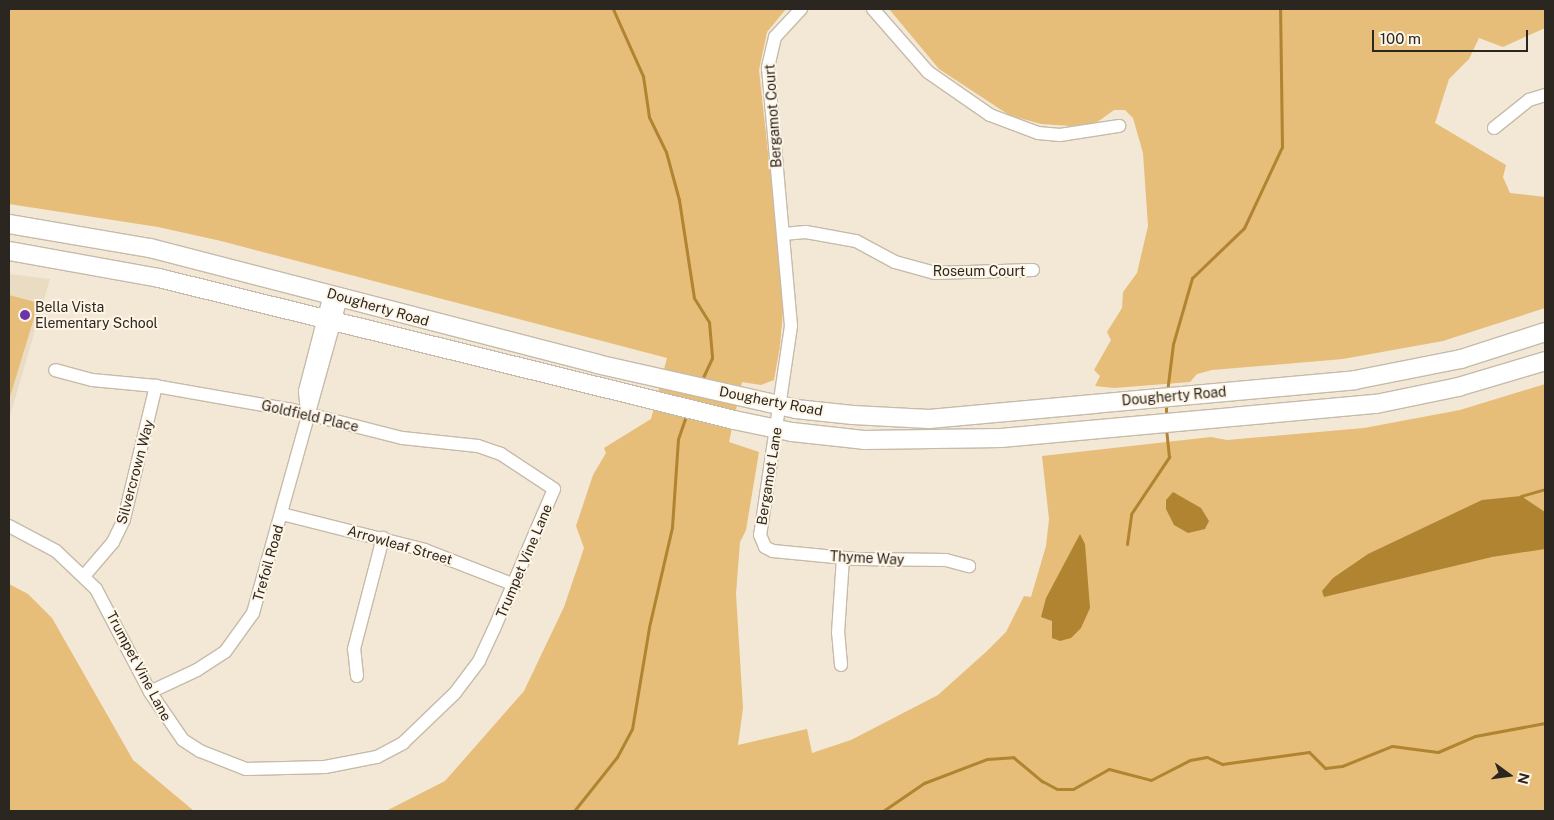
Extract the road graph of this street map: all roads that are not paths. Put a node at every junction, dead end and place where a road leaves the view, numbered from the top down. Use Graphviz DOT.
graph roads {
  1 [pos="801,9"];
  2 [pos="873,9"];
  3 [pos="1545,95"];
  4 [pos="1119,126"];
  5 [pos="1494,128"];
  6 [pos="9,224"];
  7 [pos="783,234"];
  8 [pos="9,251"];
  9 [pos="1032,270"];
  10 [pos="335,296"];
  11 [pos="329,322"];
  12 [pos="1545,332"];
  13 [pos="1545,361"];
  14 [pos="55,370"];
  15 [pos="156,386"];
  16 [pos="779,404"];
  17 [pos="307,413"];
  18 [pos="776,428"];
  19 [pos="554,490"];
  20 [pos="282,514"];
  21 [pos="9,526"];
  22 [pos="383,538"];
  23 [pos="765,547"];
  24 [pos="843,558"];
  25 [pos="969,566"];
  26 [pos="84,576"];
  27 [pos="515,585"];
  28 [pos="842,665"];
  29 [pos="357,676"];
  30 [pos="150,692"];
  1 -- 7 [label="street, Bergamot Court"];
  2 -- 4 [label="street"];
  3 -- 5 [label="street"];
  6 -- 10 [label="main road, Dougherty Road"];
  7 -- 9 [label="street, Roseum Court"];
  7 -- 16 [label="street, Bergamot Court"];
  8 -- 11 [label="main road, Dougherty Road"];
  10 -- 11 [label="street, Trefoil Road"];
  10 -- 16 [label="main road, Dougherty Road"];
  11 -- 17 [label="street, Trefoil Road"];
  11 -- 18 [label="main road, Dougherty Road"];
  12 -- 16 [label="main road, Dougherty Road"];
  13 -- 18 [label="main road, Dougherty Road"];
  14 -- 15 [label="street, Goldfield Place"];
  15 -- 17 [label="street, Goldfield Place"];
  15 -- 26 [label="street, Silvercrown Way"];
  16 -- 18 [label="street, Bergamot Lane"];
  17 -- 19 [label="street, Goldfield Place"];
  17 -- 20 [label="street, Trefoil Road"];
  18 -- 23 [label="street, Bergamot Lane"];
  19 -- 27 [label="street, Trumpet Vine Lane"];
  20 -- 22 [label="street, Arrowleaf Street"];
  20 -- 30 [label="street, Trefoil Road"];
  21 -- 26 [label="street, Trumpet Vine Lane"];
  22 -- 27 [label="street, Arrowleaf Street"];
  22 -- 29 [label="street"];
  23 -- 24 [label="street, Thyme Way"];
  24 -- 25 [label="street, Thyme Way"];
  24 -- 28 [label="street"];
  26 -- 30 [label="street, Trumpet Vine Lane"];
  27 -- 30 [label="street, Trumpet Vine Lane"];
}
